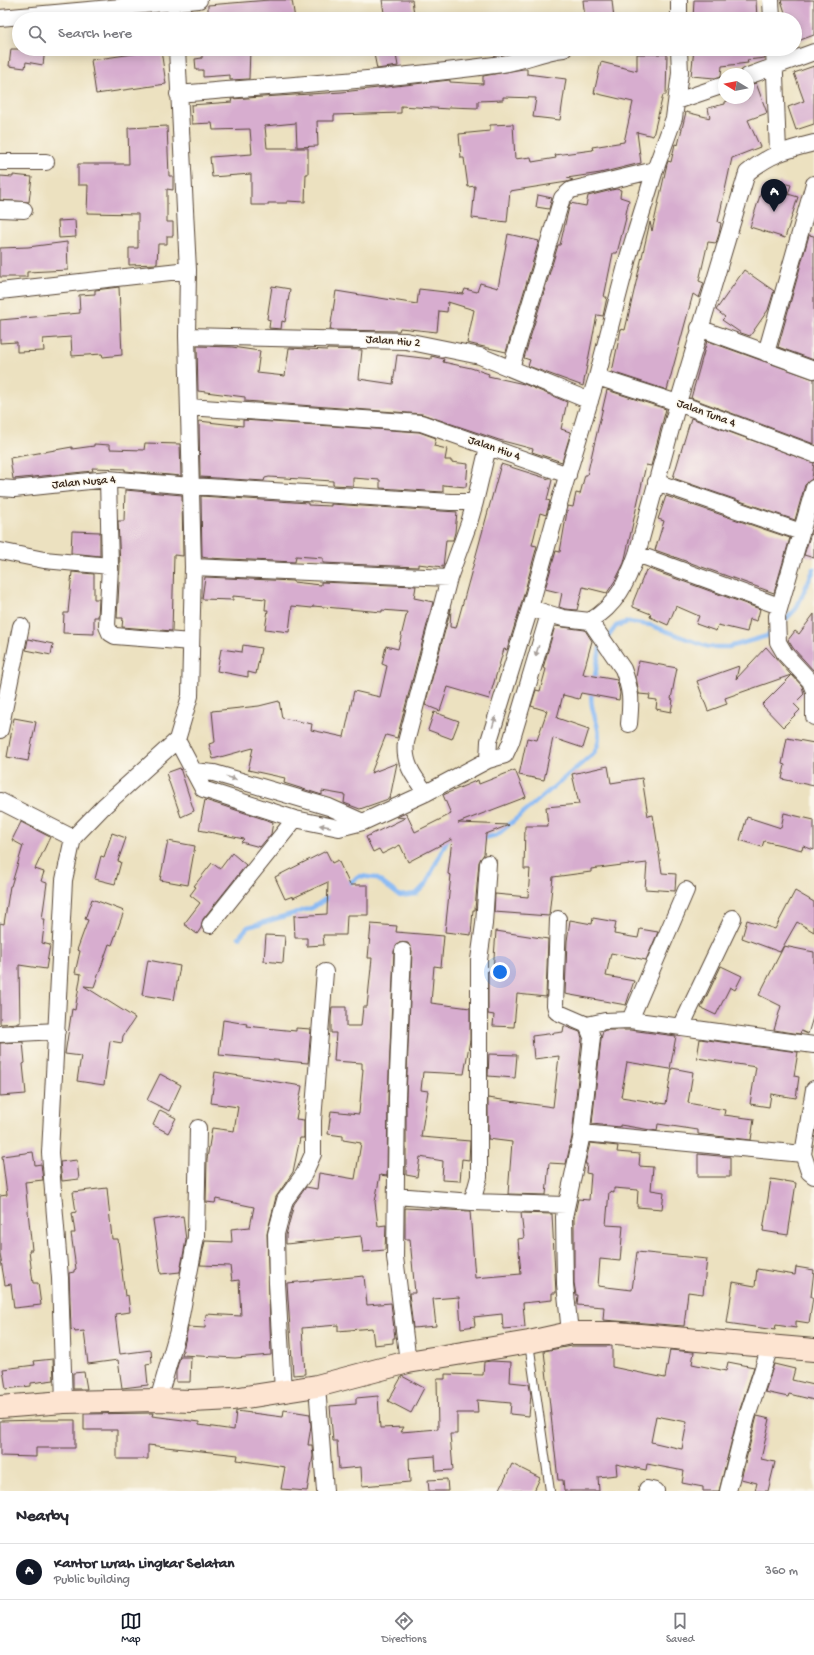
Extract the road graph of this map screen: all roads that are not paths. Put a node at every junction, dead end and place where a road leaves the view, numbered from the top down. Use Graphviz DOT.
graph roads {
  1 [pos="199,0"];
  2 [pos="679,0"];
  3 [pos="771,0"];
  4 [pos="175,1"];
  5 [pos="62,12"];
  6 [pos="176,12"];
  7 [pos="679,12"];
  8 [pos="772,12"];
  9 [pos="12,17"];
  10 [pos="0,18"];
  11 [pos="814,52"];
  12 [pos="177,56"];
  13 [pos="530,56"];
  14 [pos="680,56"];
  15 [pos="775,56"];
  16 [pos="776,67"];
  17 [pos="754,74"];
  18 [pos="718,86"];
  19 [pos="178,94"];
  20 [pos="676,101"];
  21 [pos="814,142"];
  22 [pos="778,152"];
  23 [pos="0,162"];
  24 [pos="46,162"];
  25 [pos="655,170"];
  26 [pos="814,184"];
  27 [pos="0,209"];
  28 [pos="24,210"];
  29 [pos="188,270"];
  30 [pos="0,291"];
  31 [pos="700,328"];
  32 [pos="187,336"];
  33 [pos="766,354"];
  34 [pos="511,368"];
  35 [pos="814,370"];
  36 [pos="597,377"];
  37 [pos="590,401"];
  38 [pos="678,403"];
  39 [pos="189,407"];
  40 [pos="488,447"];
  41 [pos="814,454"];
  42 [pos="568,475"];
  43 [pos="108,479"];
  44 [pos="656,482"];
  45 [pos="191,486"];
  46 [pos="0,488"];
  47 [pos="814,488"];
  48 [pos="474,502"];
  49 [pos="801,532"];
  50 [pos="0,551"];
  51 [pos="637,554"];
  52 [pos="110,566"];
  53 [pos="193,566"];
  54 [pos="449,578"];
  55 [pos="530,608"];
  56 [pos="778,611"];
  57 [pos="549,614"];
  58 [pos="21,626"];
  59 [pos="594,626"];
  60 [pos="191,642"];
  61 [pos="814,717"];
  62 [pos="629,724"];
  63 [pos="0,730"];
  64 [pos="177,740"];
  65 [pos="488,760"];
  66 [pos="193,771"];
  67 [pos="426,794"];
  68 [pos="0,801"];
  69 [pos="295,818"];
  70 [pos="363,822"];
  71 [pos="73,838"];
  72 [pos="488,864"];
  73 [pos="686,890"];
  74 [pos="733,918"];
  75 [pos="558,919"];
  76 [pos="210,925"];
  77 [pos="403,951"];
  78 [pos="325,972"];
  79 [pos="630,1020"];
  80 [pos="587,1025"];
  81 [pos="681,1027"];
  82 [pos="57,1032"];
  83 [pos="0,1034"];
  84 [pos="814,1045"];
  85 [pos="814,1089"];
  86 [pos="198,1128"];
  87 [pos="582,1134"];
  88 [pos="803,1154"];
  89 [pos="814,1176"];
  90 [pos="396,1196"];
  91 [pos="472,1202"];
  92 [pos="566,1205"];
  93 [pos="570,1333"];
  94 [pos="529,1342"];
  95 [pos="770,1347"];
  96 [pos="814,1350"];
  97 [pos="408,1362"];
  98 [pos="317,1386"];
  99 [pos="283,1392"];
  100 [pos="158,1400"];
  101 [pos="64,1402"];
  102 [pos="0,1407"];
  103 [pos="325,1491"];
  104 [pos="550,1491"];
  105 [pos="728,1491"];
  1 -- 4 [label="street"];
  2 -- 7 [label="street"];
  3 -- 8 [label="street"];
  4 -- 5 [label="street"];
  4 -- 6 [label="street"];
  9 -- 10 [label="street"];
  11 -- 16 [label="street"];
  12 -- 19 [label="street"];
  13 -- 19 [label="street"];
  14 -- 20 [label="street"];
  15 -- 16 [label="street"];
  16 -- 17 [label="street"];
  16 -- 22 [label="street"];
  18 -- 20 [label="street"];
  19 -- 29 [label="street"];
  20 -- 25 [label="street"];
  21 -- 22 [label="street"];
  22 -- 31 [label="street"];
  23 -- 24 [label="street"];
  25 -- 34 [label="street"];
  25 -- 36 [label="street"];
  26 -- 33 [label="street"];
  27 -- 28 [label="street"];
  29 -- 30 [label="street"];
  29 -- 32 [label="street"];
  31 -- 33 [label="street"];
  31 -- 38 [label="street"];
  32 -- 34 [label="street, Jalan Hiu 2"];
  32 -- 39 [label="street"];
  33 -- 35 [label="street"];
  34 -- 37 [label="street, Jalan Hiu 2"];
  36 -- 37 [label="street"];
  36 -- 38 [label="street, Jalan Tuna 4"];
  37 -- 42 [label="street"];
  38 -- 41 [label="street, Jalan Tuna 4"];
  38 -- 44 [label="street"];
  39 -- 40 [label="street, Jalan Hiu 4"];
  39 -- 45 [label="street"];
  40 -- 42 [label="street, Jalan Hiu 4"];
  40 -- 48 [label="street"];
  42 -- 55 [label="street"];
  43 -- 45 [label="street, Jalan Nusa 4"];
  43 -- 46 [label="street, Jalan Nusa 4"];
  43 -- 52 [label="street"];
  44 -- 49 [label="street"];
  44 -- 51 [label="street"];
  45 -- 48 [label="street, Jalan Nusa 4"];
  45 -- 53 [label="street"];
  47 -- 49 [label="street"];
  48 -- 54 [label="street"];
  49 -- 56 [label="street"];
  50 -- 52 [label="street"];
  51 -- 56 [label="street"];
  51 -- 59 [label="street"];
  52 -- 60 [label="street"];
  53 -- 54 [label="street"];
  53 -- 60 [label="street"];
  54 -- 67 [label="street"];
  55 -- 57 [label="street"];
  65 -- 55 [label="street, one-way"];
  56 -- 61 [label="street"];
  57 -- 59 [label="street"];
  57 -- 65 [label="street, one-way"];
  58 -- 63 [label="street"];
  59 -- 62 [label="street"];
  60 -- 64 [label="street"];
  64 -- 66 [label="street"];
  64 -- 71 [label="street"];
  65 -- 67 [label="street"];
  66 -- 69 [label="street"];
  66 -- 70 [label="street, one-way"];
  67 -- 70 [label="street"];
  68 -- 71 [label="street"];
  70 -- 69 [label="street, one-way"];
  69 -- 76 [label="street"];
  71 -- 82 [label="street"];
  72 -- 91 [label="street"];
  73 -- 79 [label="street"];
  74 -- 81 [label="street"];
  75 -- 80 [label="street"];
  77 -- 90 [label="street"];
  78 -- 99 [label="street"];
  79 -- 80 [label="street"];
  79 -- 81 [label="street"];
  80 -- 87 [label="street"];
  81 -- 84 [label="street"];
  82 -- 83 [label="street"];
  82 -- 101 [label="street"];
  85 -- 88 [label="street"];
  86 -- 100 [label="street"];
  87 -- 88 [label="street"];
  87 -- 92 [label="street"];
  88 -- 89 [label="street"];
  90 -- 91 [label="street"];
  90 -- 97 [label="street"];
  91 -- 92 [label="street"];
  92 -- 93 [label="street"];
  93 -- 94 [label="street"];
  93 -- 95 [label="street"];
  94 -- 97 [label="street"];
  94 -- 104 [label="lane"];
  95 -- 96 [label="street"];
  95 -- 105 [label="street"];
  97 -- 98 [label="street"];
  98 -- 99 [label="street"];
  98 -- 103 [label="street"];
  99 -- 100 [label="street"];
  100 -- 101 [label="street"];
  101 -- 102 [label="street"];
}
